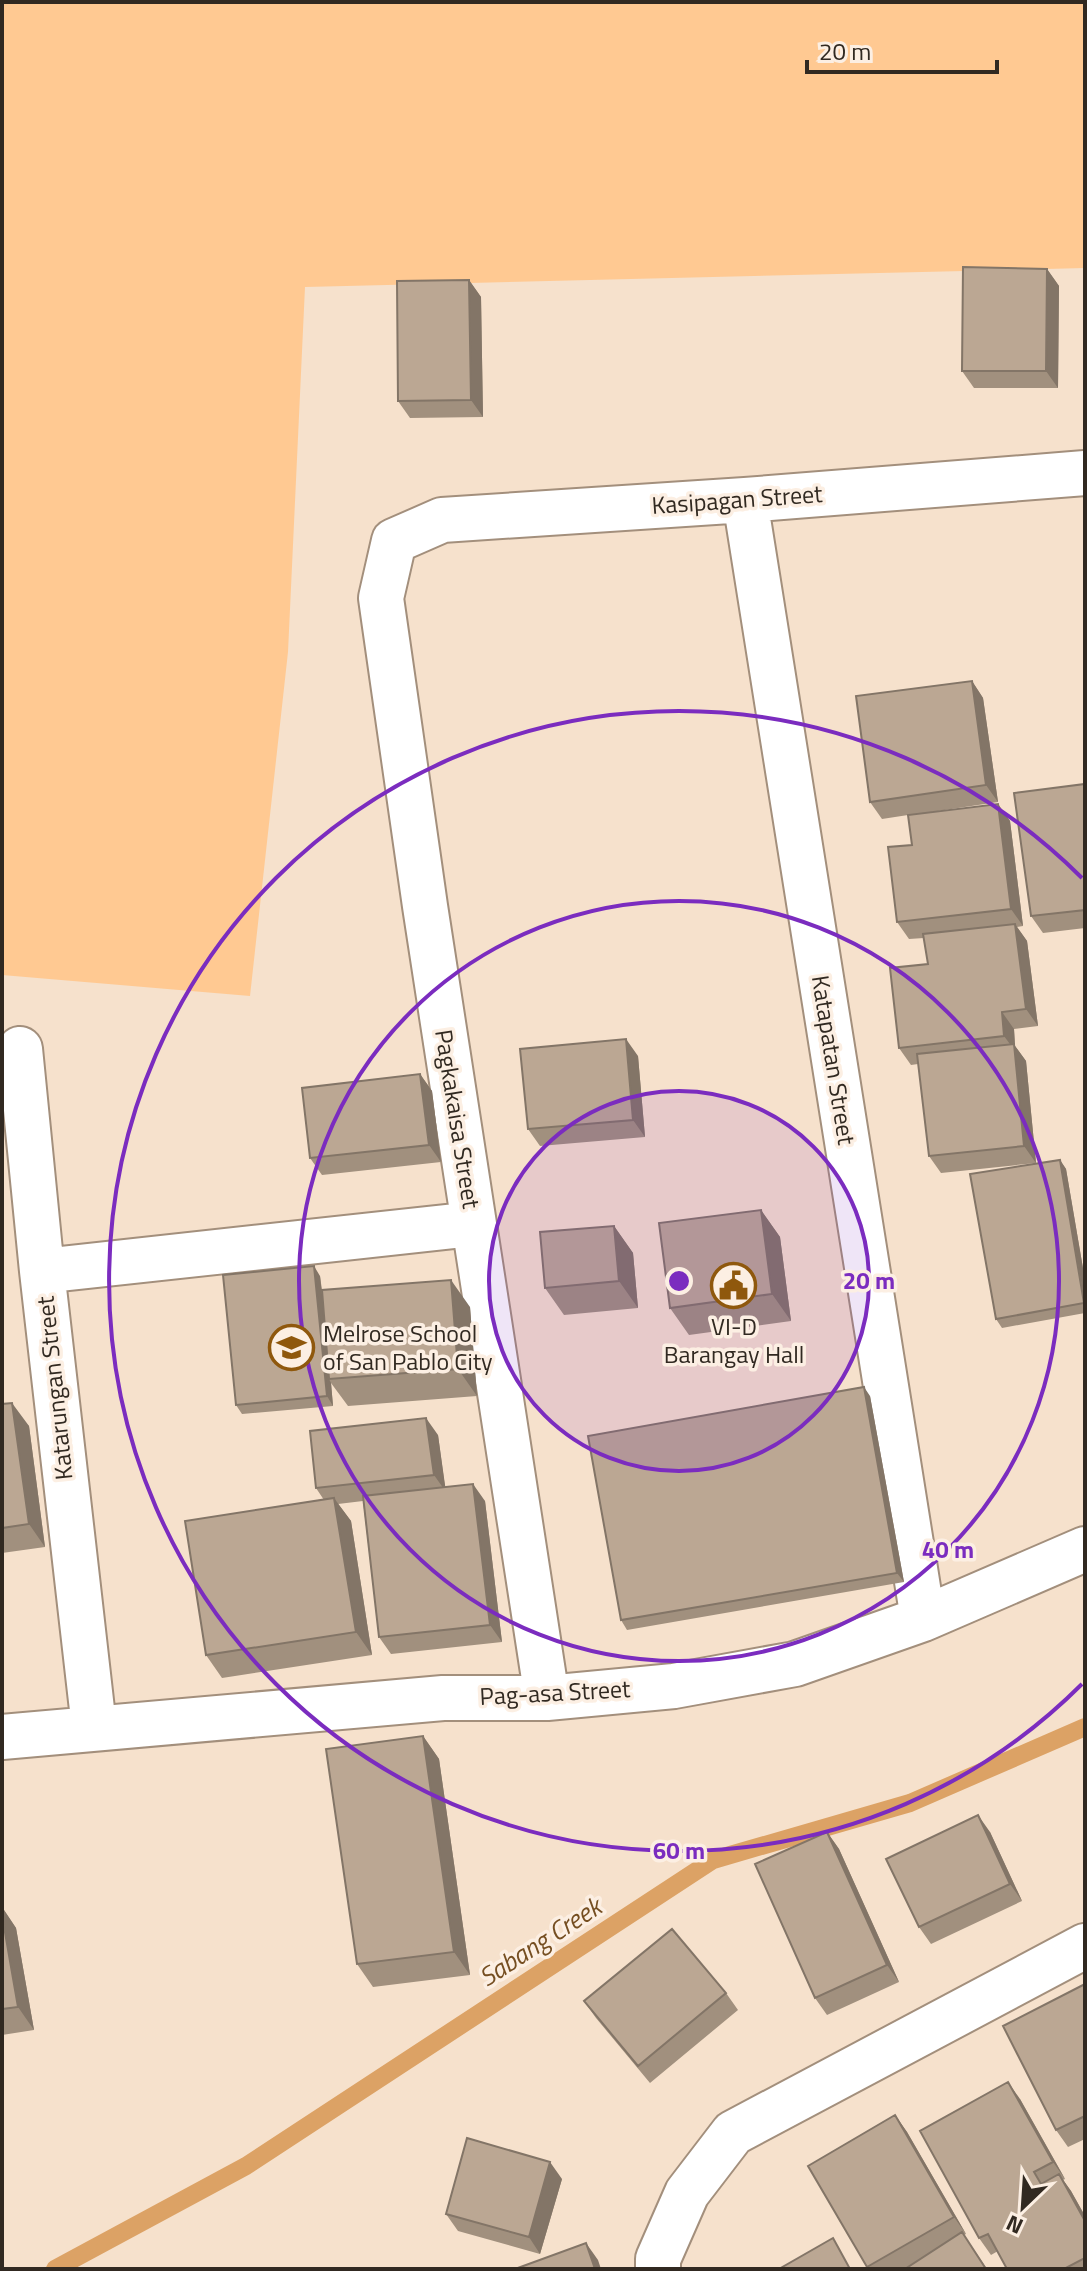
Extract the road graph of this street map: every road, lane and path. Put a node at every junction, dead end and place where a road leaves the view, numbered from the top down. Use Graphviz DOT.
graph roads {
  1 [pos="1085,473"];
  2 [pos="745,500"];
  3 [pos="394,541"];
  4 [pos="20,1049"];
  5 [pos="473,1224"];
  6 [pos="42,1271"];
  7 [pos="1085,1549"];
  8 [pos="923,1619"];
  9 [pos="547,1698"];
  10 [pos="94,1727"];
  11 [pos="2,1737"];
  12 [pos="1085,1946"];
  13 [pos="658,2269"];
  1 -- 2 [label="street, Kasipagan Street"];
  2 -- 3 [label="street, Kasipagan Street"];
  2 -- 8 [label="street, Katapatan Street"];
  3 -- 5 [label="street, Pagkakaisa Street"];
  4 -- 6 [label="street, Katarungan Street"];
  5 -- 6 [label="street"];
  5 -- 9 [label="street, Pagkakaisa Street"];
  6 -- 10 [label="street, Katarungan Street"];
  7 -- 8 [label="street, Pag-asa Street"];
  8 -- 9 [label="street, Pag-asa Street"];
  9 -- 10 [label="street, Pag-asa Street"];
  10 -- 11 [label="street, Pag-asa Street"];
  12 -- 13 [label="street"];
}
